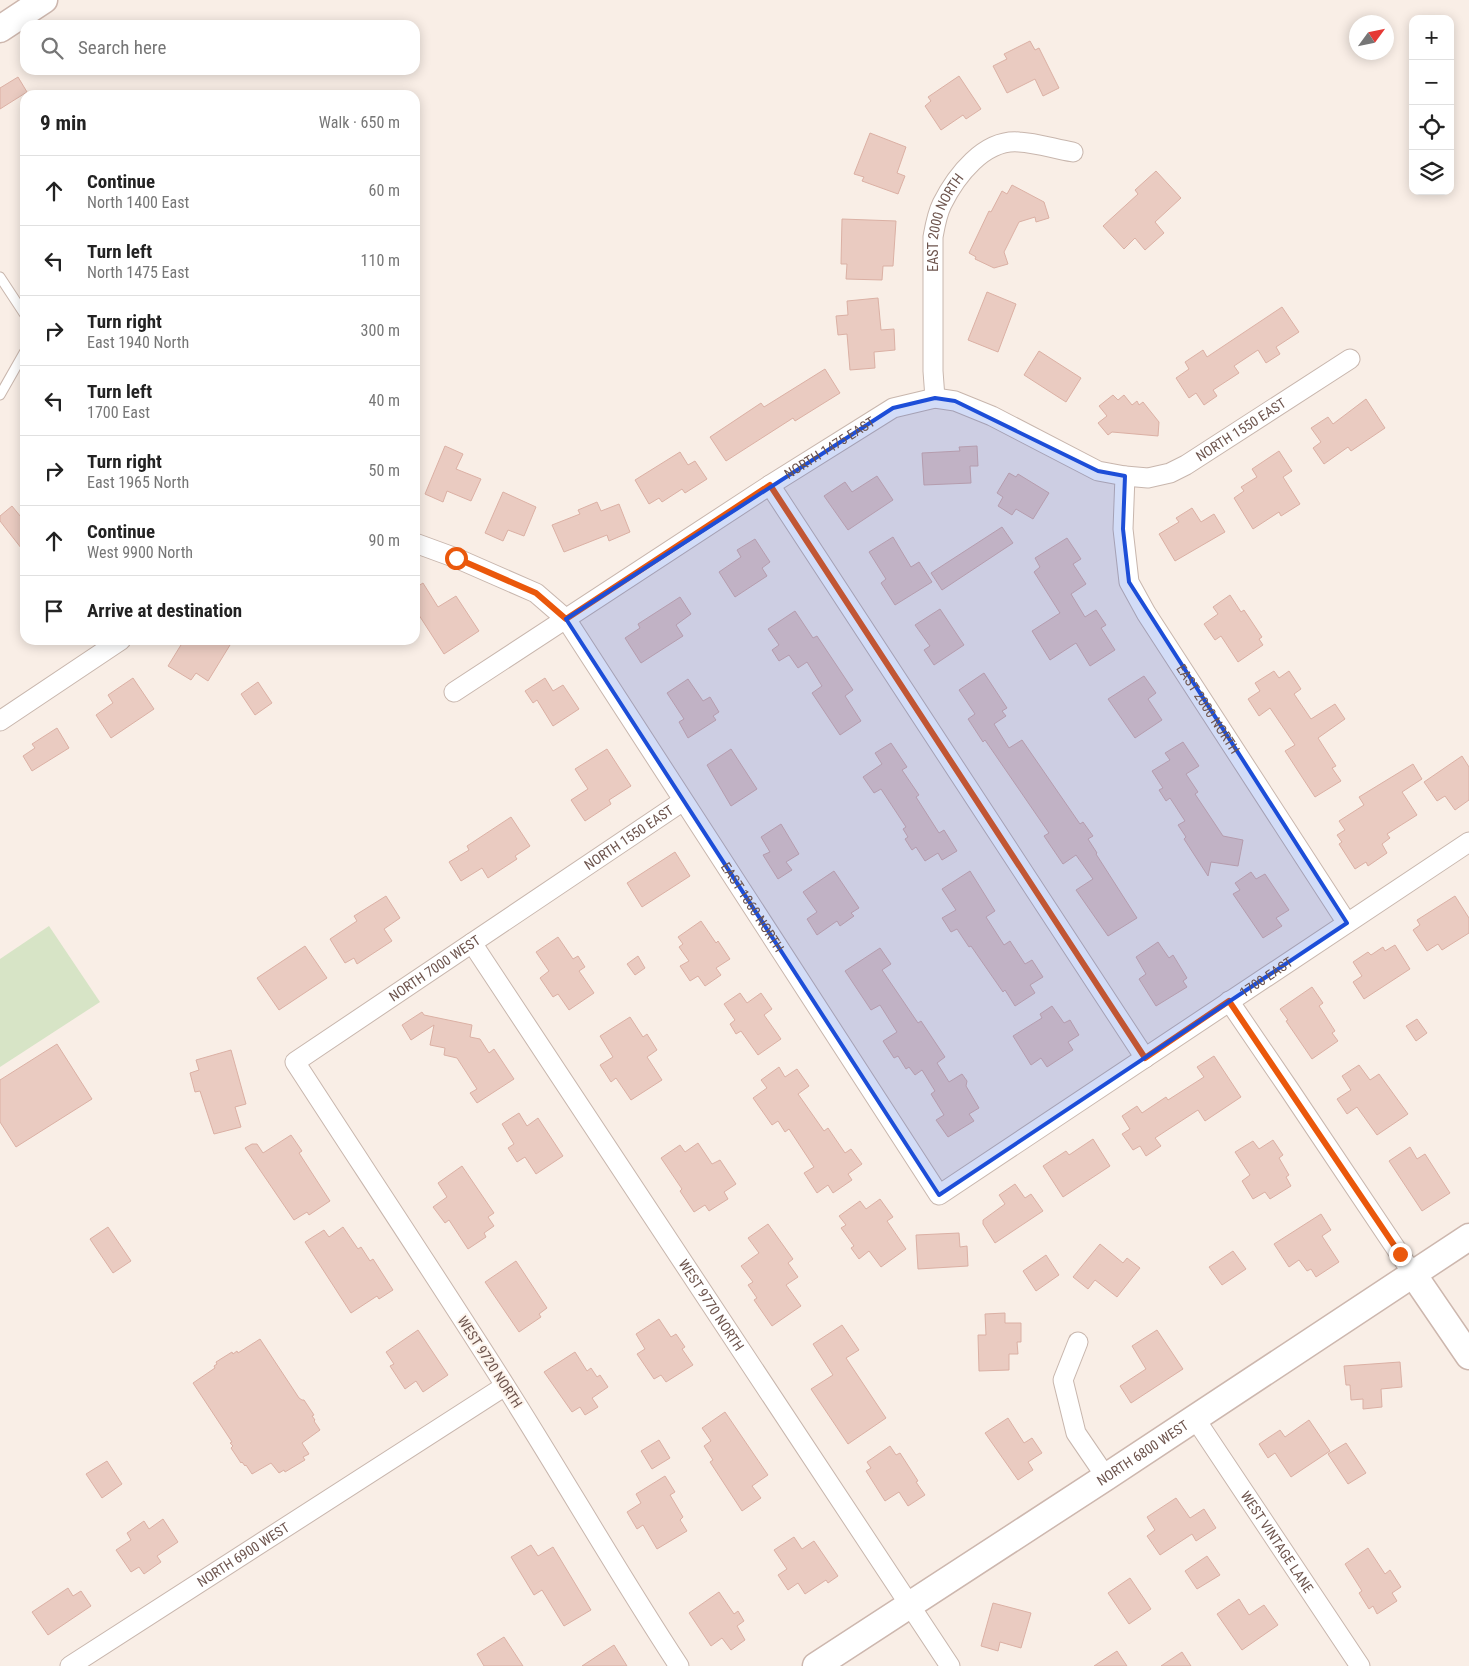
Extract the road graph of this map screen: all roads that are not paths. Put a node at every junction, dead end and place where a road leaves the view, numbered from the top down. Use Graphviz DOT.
graph roads {
  1 [pos="44,0"];
  2 [pos="0,29"];
  3 [pos="1073,152"];
  4 [pos="0,277"];
  5 [pos="20,307"];
  6 [pos="1350,359"];
  7 [pos="20,360"];
  8 [pos="0,395"];
  9 [pos="935,398"];
  10 [pos="1126,476"];
  11 [pos="770,485"];
  12 [pos="420,545"];
  13 [pos="566,619"];
  14 [pos="114,645"];
  15 [pos="454,692"];
  16 [pos="0,721"];
  17 [pos="684,801"];
  18 [pos="1469,842"];
  19 [pos="572,874"];
  20 [pos="1347,923"];
  21 [pos="472,943"];
  22 [pos="1229,1001"];
  23 [pos="1145,1058"];
  24 [pos="295,1062"];
  25 [pos="939,1195"];
  26 [pos="1469,1237"];
  27 [pos="1413,1274"];
  28 [pos="1078,1342"];
  29 [pos="1469,1356"];
  30 [pos="505,1386"];
  31 [pos="1194,1417"];
  32 [pos="1106,1477"];
  33 [pos="908,1605"];
  34 [pos="70,1666"];
  35 [pos="679,1666"];
  36 [pos="816,1666"];
  37 [pos="950,1666"];
  38 [pos="1360,1666"];
  1 -- 2 [label="street"];
  3 -- 9 [label="street, EAST 2000 NORTH"];
  4 -- 5 [label="lane"];
  6 -- 10 [label="street, NORTH 1550 EAST"];
  7 -- 8 [label="lane"];
  9 -- 10 [label="street, NORTH 1475 EAST"];
  9 -- 11 [label="street, NORTH 1475 EAST"];
  10 -- 20 [label="street, EAST 2000 NORTH"];
  11 -- 13 [label="street, NORTH 1475 EAST"];
  11 -- 23 [label="street"];
  12 -- 13 [label="street, EAST 1860 NORTH"];
  13 -- 15 [label="street, NORTH 1475 EAST"];
  13 -- 17 [label="street, EAST 1860 NORTH"];
  14 -- 16 [label="street"];
  17 -- 19 [label="street, NORTH 1550 EAST"];
  17 -- 25 [label="street, EAST 1860 NORTH"];
  18 -- 20 [label="street, 1700 EAST"];
  19 -- 21 [label="street, NORTH 7000 WEST"];
  20 -- 22 [label="street, 1700 EAST"];
  21 -- 24 [label="street, NORTH 7000 WEST"];
  21 -- 33 [label="street, WEST 9770 NORTH"];
  22 -- 23 [label="street, 1700 EAST"];
  22 -- 27 [label="street"];
  23 -- 25 [label="street, 1700 EAST"];
  24 -- 30 [label="street, WEST 9720 NORTH"];
  26 -- 27 [label="street, NORTH 6800 WEST"];
  27 -- 29 [label="street"];
  27 -- 31 [label="street, NORTH 6800 WEST"];
  28 -- 32 [label="street"];
  30 -- 34 [label="street, NORTH 6900 WEST"];
  30 -- 35 [label="street, WEST 9720 NORTH"];
  31 -- 32 [label="street, NORTH 6800 WEST"];
  31 -- 38 [label="street, WEST VINTAGE LANE"];
  32 -- 33 [label="street, NORTH 6800 WEST"];
  33 -- 36 [label="street, NORTH 6800 WEST"];
  33 -- 37 [label="street, WEST 9770 NORTH"];
}
